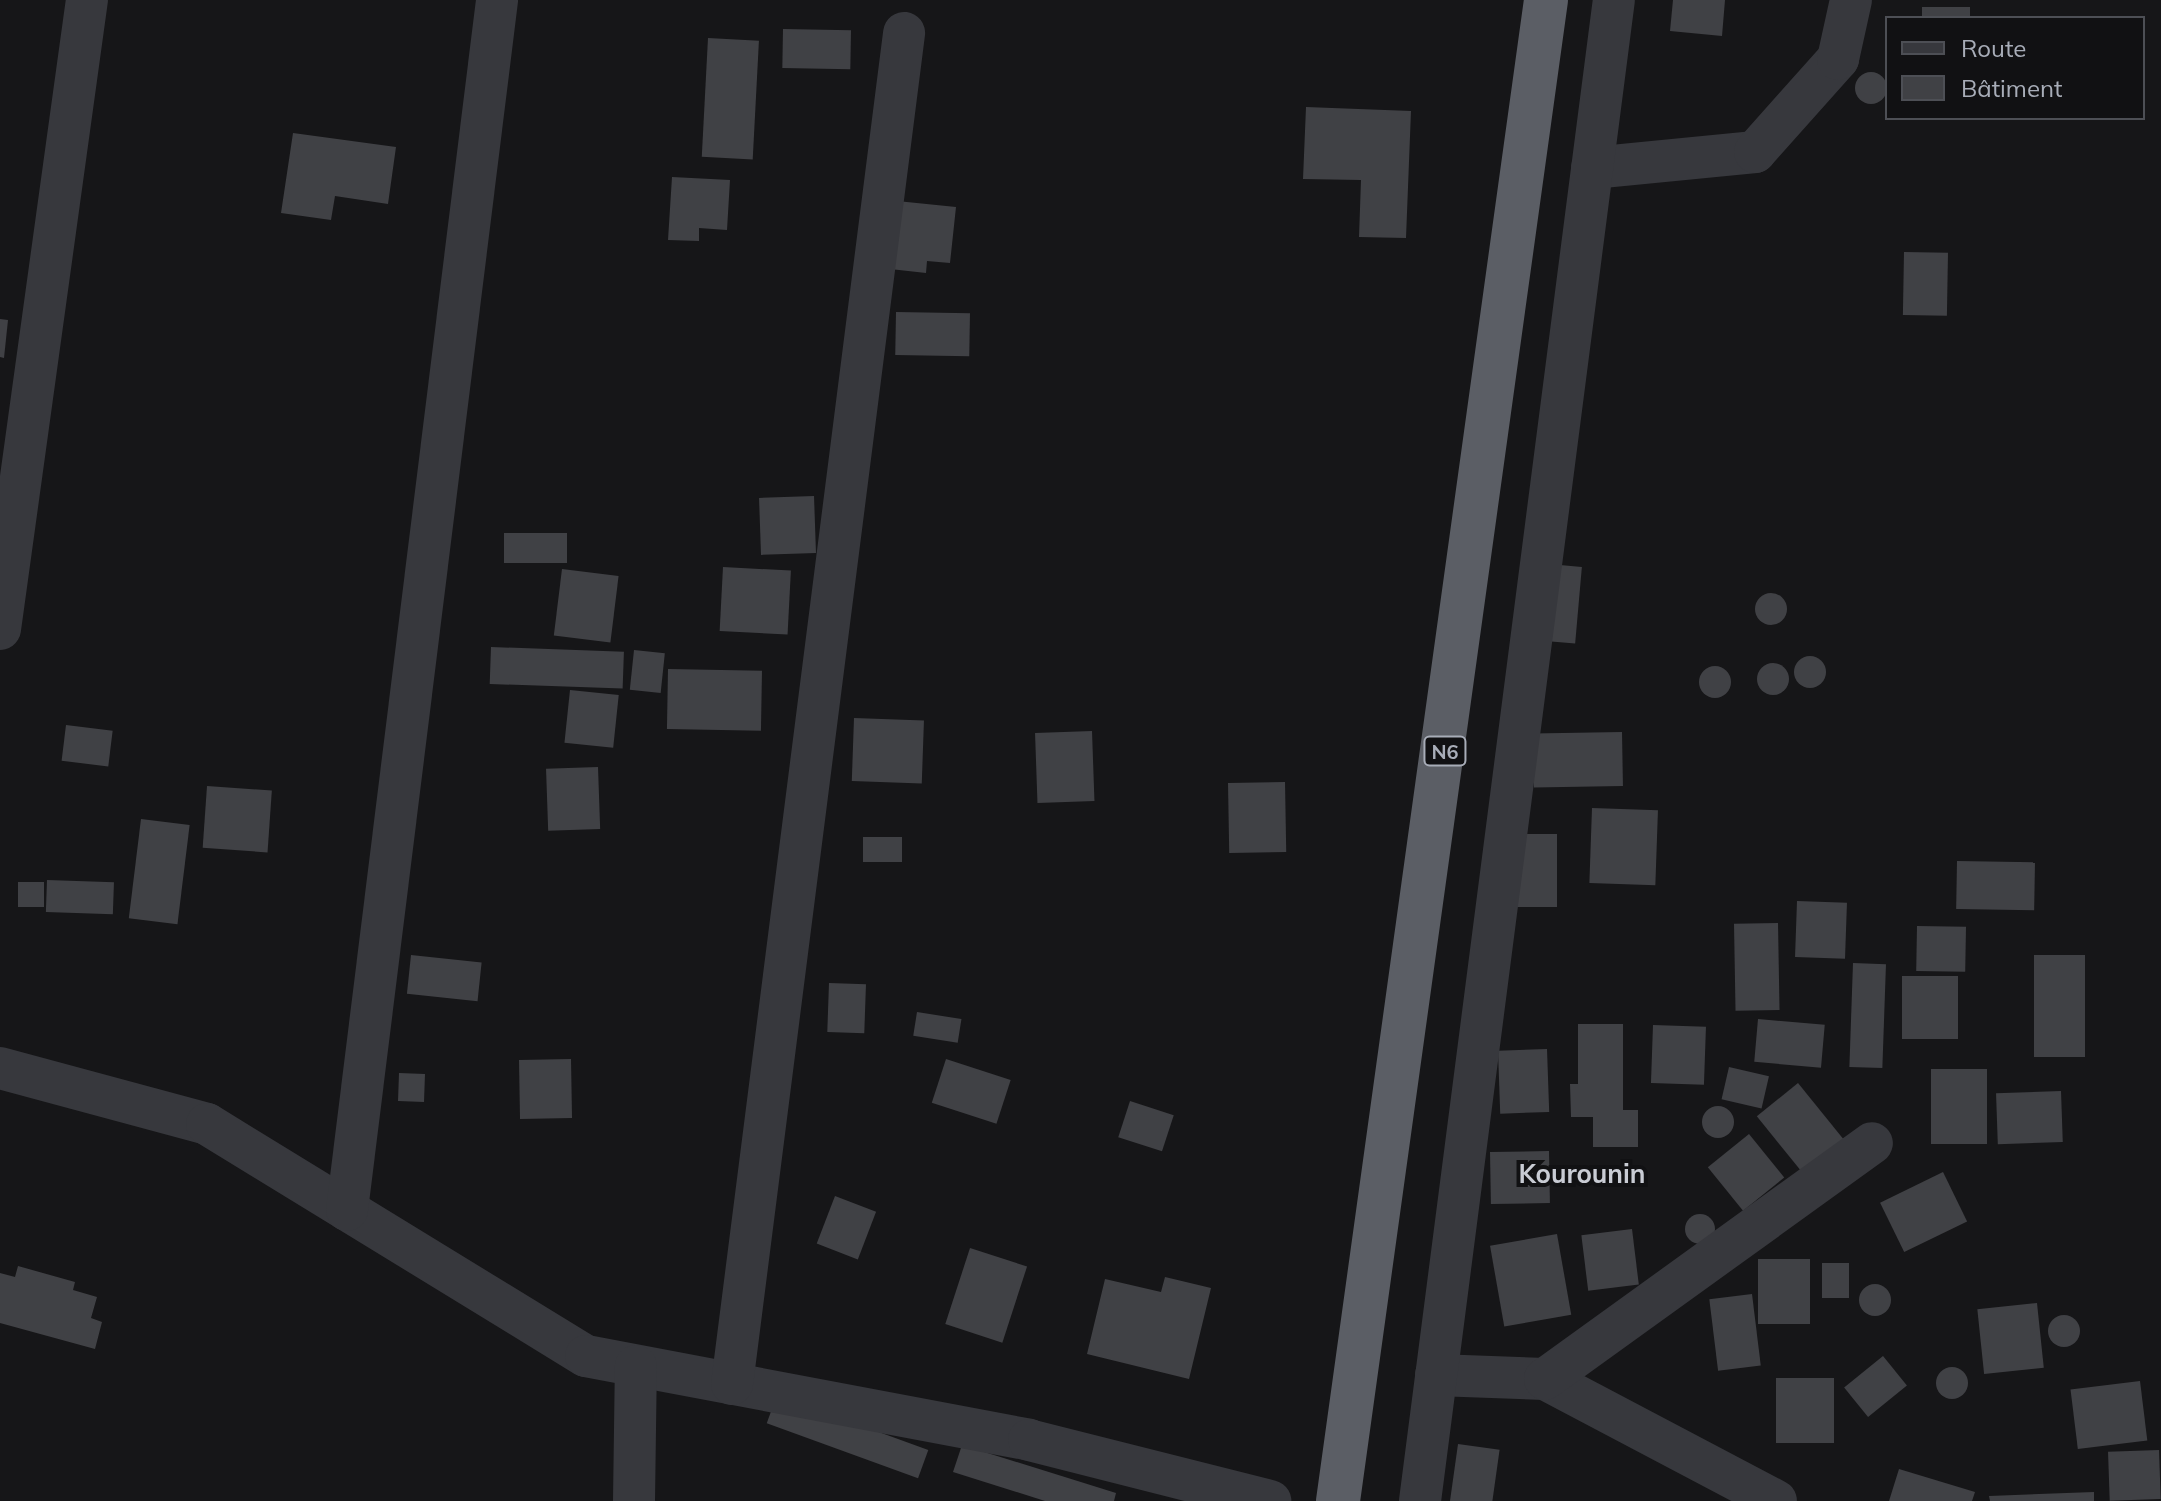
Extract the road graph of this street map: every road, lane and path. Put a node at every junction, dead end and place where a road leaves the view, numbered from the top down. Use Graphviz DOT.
graph roads {
  1 [pos="87,0"];
  2 [pos="497,0"];
  3 [pos="1546,0"];
  4 [pos="1614,0"];
  5 [pos="1851,0"];
  6 [pos="904,33"];
  7 [pos="1592,168"];
  8 [pos="0,629"];
  9 [pos="0,1068"];
  10 [pos="1872,1143"];
  11 [pos="347,1210"];
  12 [pos="636,1366"];
  13 [pos="1436,1375"];
  14 [pos="1545,1379"];
  15 [pos="732,1384"];
  16 [pos="634,1501"];
  17 [pos="1270,1501"];
  18 [pos="1338,1501"];
  19 [pos="1420,1501"];
  20 [pos="1776,1501"];
  1 -- 8 [label="street"];
  2 -- 11 [label="street"];
  3 -- 18 [label="highway, N6"];
  4 -- 7 [label="street"];
  5 -- 7 [label="street"];
  6 -- 15 [label="street"];
  7 -- 13 [label="street"];
  9 -- 11 [label="street"];
  10 -- 14 [label="street"];
  11 -- 12 [label="street"];
  12 -- 15 [label="street"];
  12 -- 16 [label="street"];
  13 -- 14 [label="street"];
  13 -- 19 [label="street"];
  14 -- 20 [label="street"];
  15 -- 17 [label="street"];
}
